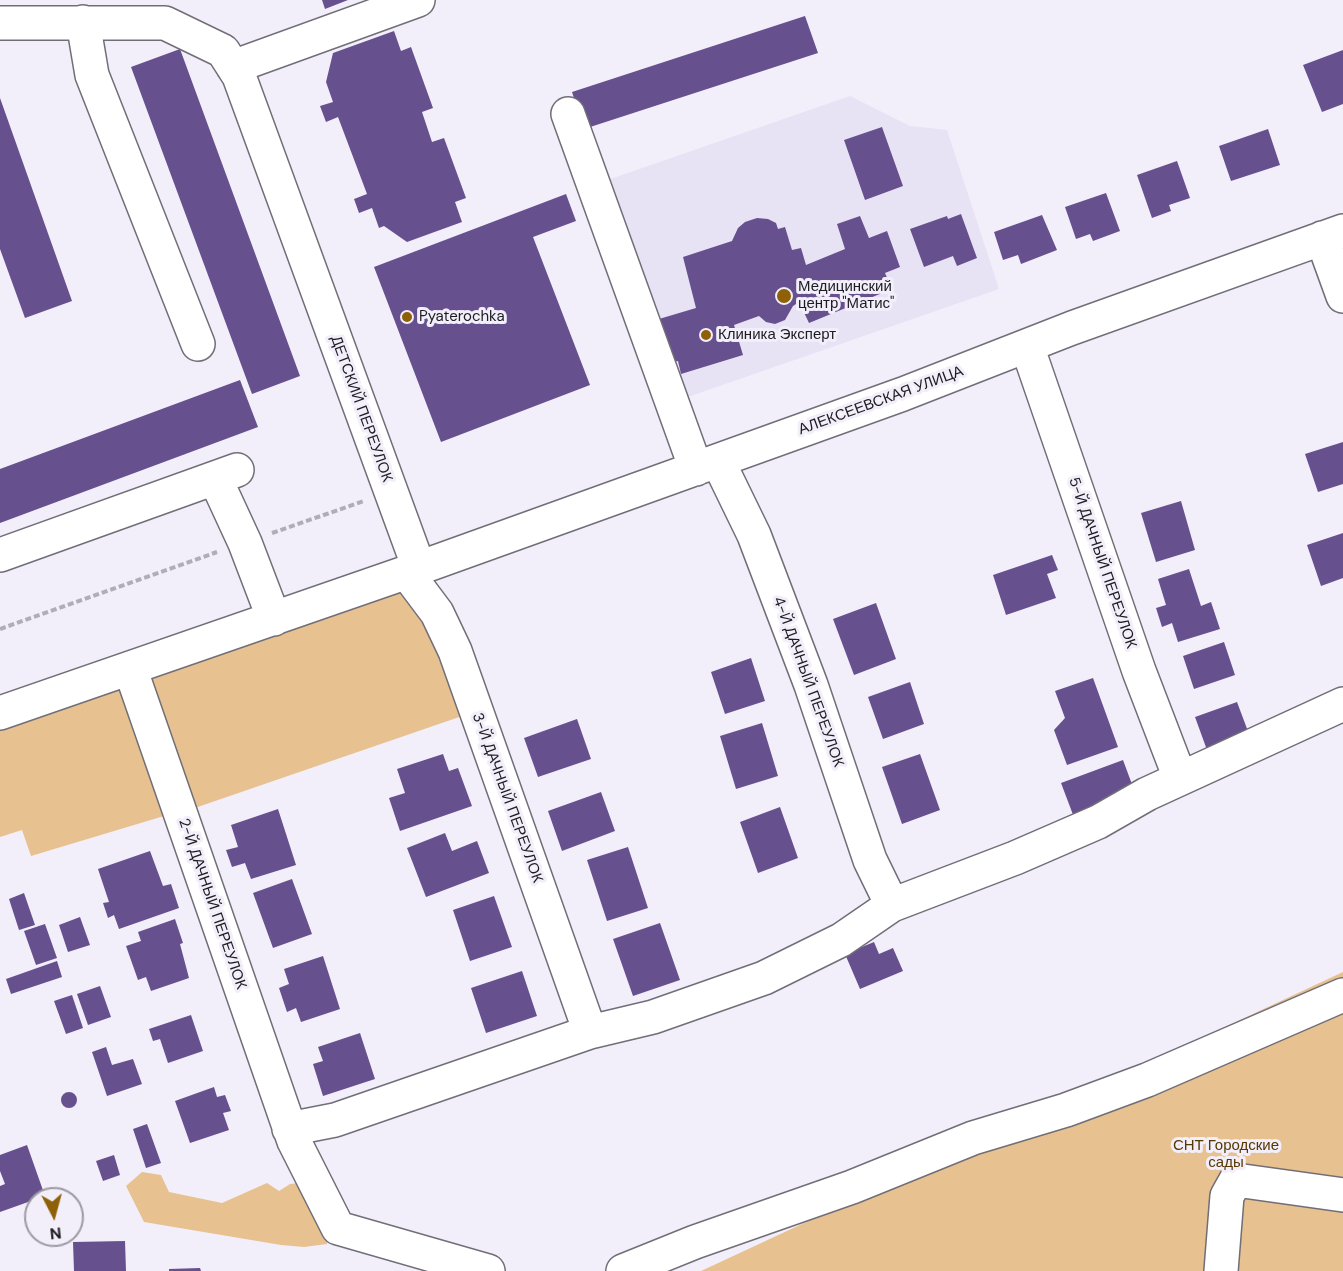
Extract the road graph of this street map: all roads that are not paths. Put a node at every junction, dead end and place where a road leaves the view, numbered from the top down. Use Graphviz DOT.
graph roads {
  1 [pos="418,0"];
  2 [pos="83,22"];
  3 [pos="0,23"];
  4 [pos="233,67"];
  5 [pos="568,114"];
  6 [pos="1333,235"];
  7 [pos="1343,296"];
  8 [pos="198,344"];
  9 [pos="1027,346"];
  10 [pos="707,465"];
  11 [pos="0,555"];
  12 [pos="413,570"];
  13 [pos="274,619"];
  14 [pos="130,668"];
  15 [pos="1343,704"];
  16 [pos="0,713"];
  17 [pos="1180,778"];
  18 [pos="892,904"];
  19 [pos="1343,995"];
  20 [pos="590,1032"];
  21 [pos="292,1135"];
  22 [pos="1343,1195"];
  23 [pos="488,1271"];
  24 [pos="623,1271"];
  25 [pos="1221,1271"];
  1 -- 4 [label="street"];
  2 -- 3 [label="street, ДЕТСКИЙ ПЕРЕУЛОК"];
  2 -- 4 [label="street, ДЕТСКИЙ ПЕРЕУЛОК"];
  2 -- 8 [label="street"];
  4 -- 12 [label="street, ДЕТСКИЙ ПЕРЕУЛОК"];
  5 -- 10 [label="street, 4-Й ДАЧНЫЙ ПЕРЕУЛОК"];
  6 -- 7 [label="street"];
  6 -- 9 [label="street, АЛЕКСЕЕВСКАЯ УЛИЦА"];
  9 -- 10 [label="street, АЛЕКСЕЕВСКАЯ УЛИЦА"];
  9 -- 17 [label="street, 5-Й ДАЧНЫЙ ПЕРЕУЛОК"];
  10 -- 12 [label="street, АЛЕКСЕЕВСКАЯ УЛИЦА"];
  10 -- 18 [label="street, 4-Й ДАЧНЫЙ ПЕРЕУЛОК"];
  11 -- 13 [label="street"];
  12 -- 13 [label="street"];
  12 -- 20 [label="street, 3-Й ДАЧНЫЙ ПЕРЕУЛОК"];
  13 -- 14 [label="street"];
  14 -- 16 [label="street"];
  14 -- 21 [label="street, 2-Й ДАЧНЫЙ ПЕРЕУЛОК"];
  15 -- 17 [label="street"];
  17 -- 18 [label="street"];
  18 -- 20 [label="street"];
  19 -- 24 [label="street"];
  20 -- 21 [label="street"];
  21 -- 23 [label="street, 2-Й ДАЧНЫЙ ПЕРЕУЛОК"];
  22 -- 25 [label="street"];
}
